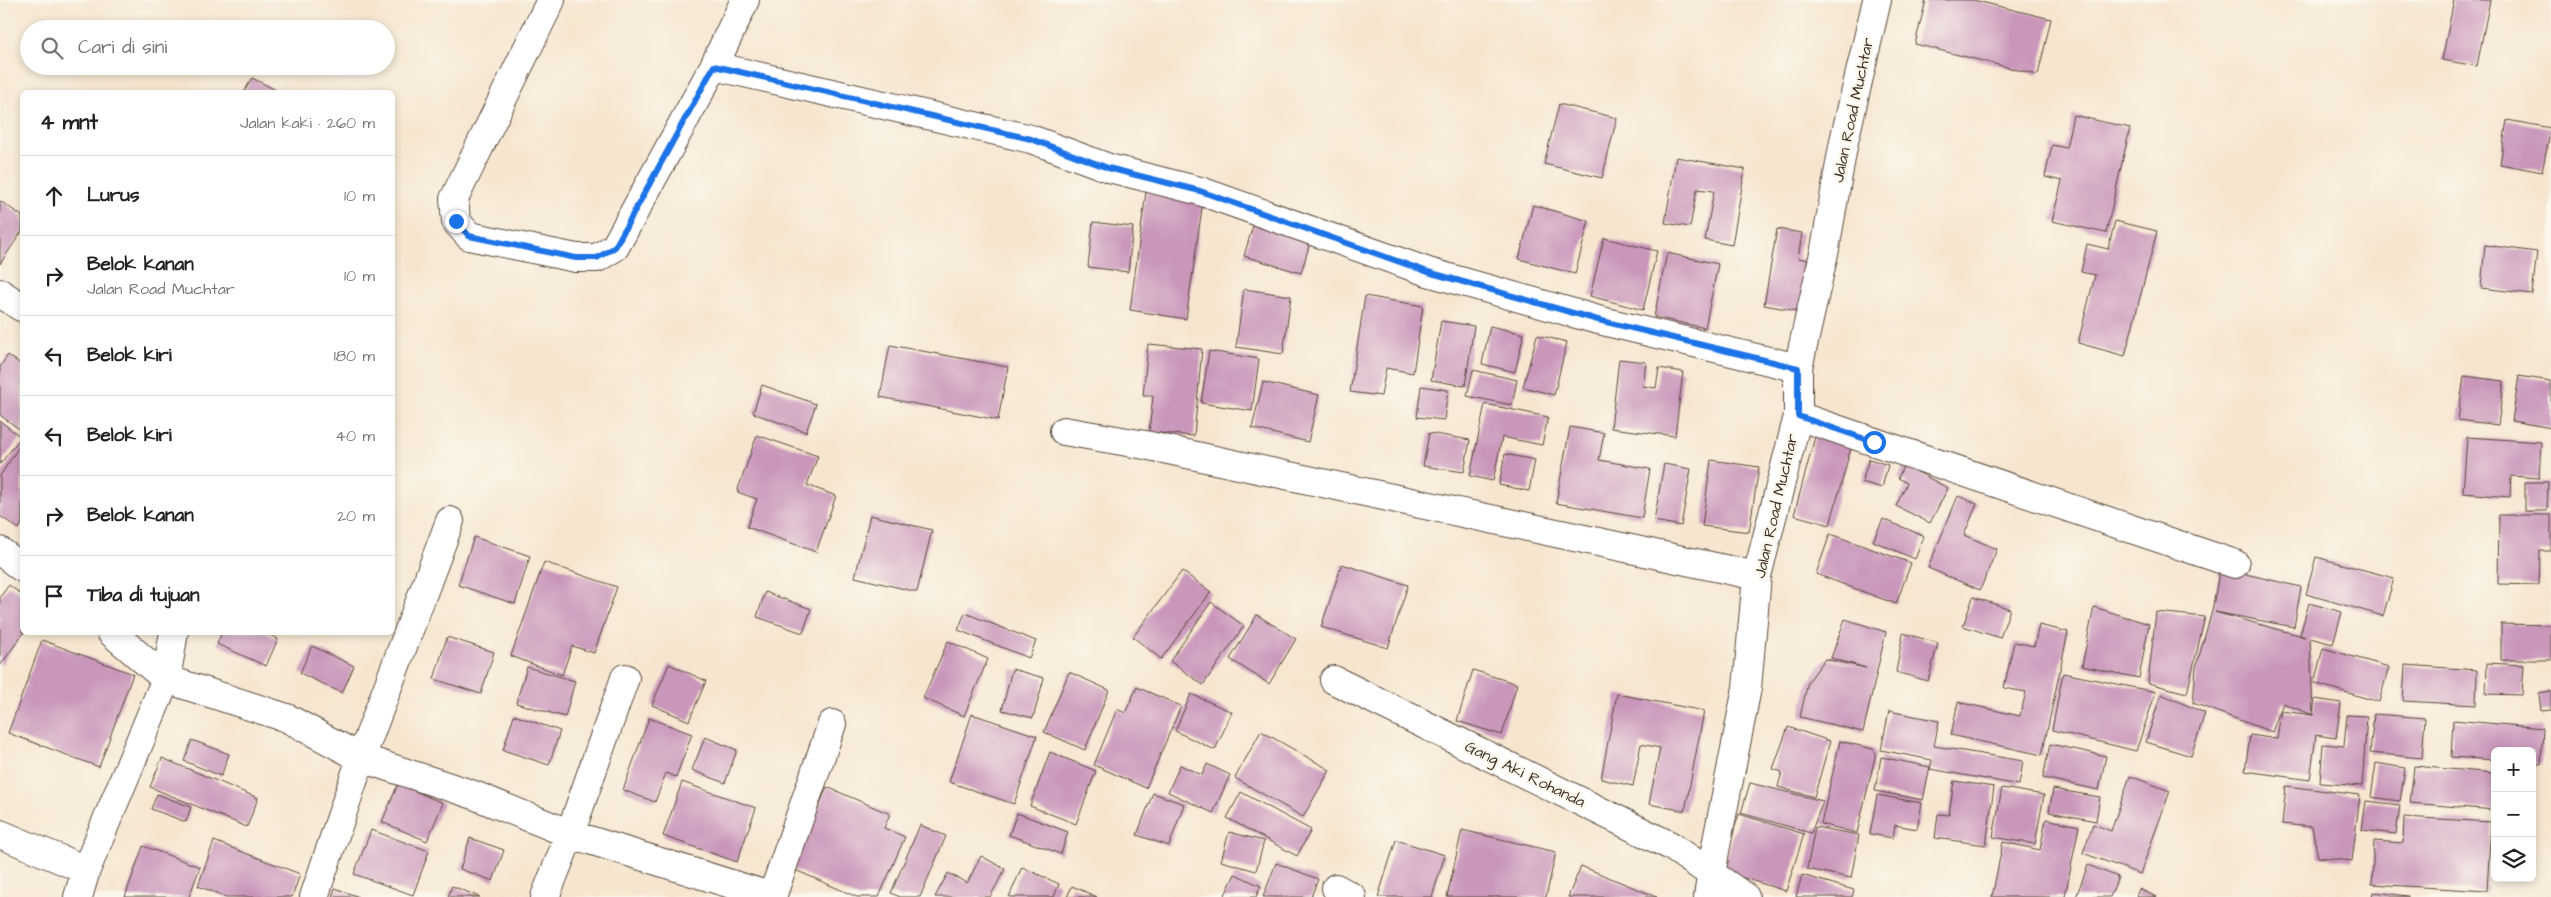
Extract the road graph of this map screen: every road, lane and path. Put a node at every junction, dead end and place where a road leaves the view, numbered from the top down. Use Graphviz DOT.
graph roads {
  1 [pos="551,0"];
  2 [pos="745,0"];
  3 [pos="1877,0"];
  4 [pos="714,66"];
  5 [pos="1798,368"];
  6 [pos="1798,416"];
  7 [pos="1064,431"];
  8 [pos="450,521"];
  9 [pos="0,552"];
  10 [pos="2235,564"];
  11 [pos="20,567"];
  12 [pos="1757,576"];
  13 [pos="115,635"];
  14 [pos="173,635"];
  15 [pos="625,678"];
  16 [pos="166,679"];
  17 [pos="1334,680"];
  18 [pos="832,724"];
  19 [pos="361,758"];
  20 [pos="0,834"];
  21 [pos="570,834"];
  22 [pos="86,870"];
  23 [pos="1710,887"];
  24 [pos="78,897"];
  25 [pos="314,897"];
  26 [pos="545,897"];
  27 [pos="773,897"];
  28 [pos="1745,897"];
  1 -- 4 [label="street"];
  2 -- 4 [label="street"];
  3 -- 5 [label="street, Jalan Road Muchtar"];
  4 -- 5 [label="street"];
  5 -- 6 [label="street, Jalan Road Muchtar"];
  6 -- 10 [label="street"];
  6 -- 12 [label="street, Jalan Road Muchtar"];
  7 -- 12 [label="street"];
  8 -- 19 [label="street"];
  9 -- 11 [label="street"];
  12 -- 23 [label="street, Jalan Road Muchtar"];
  13 -- 16 [label="street"];
  14 -- 16 [label="street"];
  15 -- 21 [label="street"];
  16 -- 19 [label="street"];
  16 -- 22 [label="street"];
  17 -- 23 [label="street, Gang Aki Rohanda"];
  18 -- 27 [label="street"];
  19 -- 21 [label="street"];
  19 -- 25 [label="street"];
  20 -- 22 [label="street"];
  21 -- 26 [label="street"];
  21 -- 27 [label="street"];
  22 -- 24 [label="street"];
  23 -- 28 [label="street, Gang Aki Rohanda"];
}
